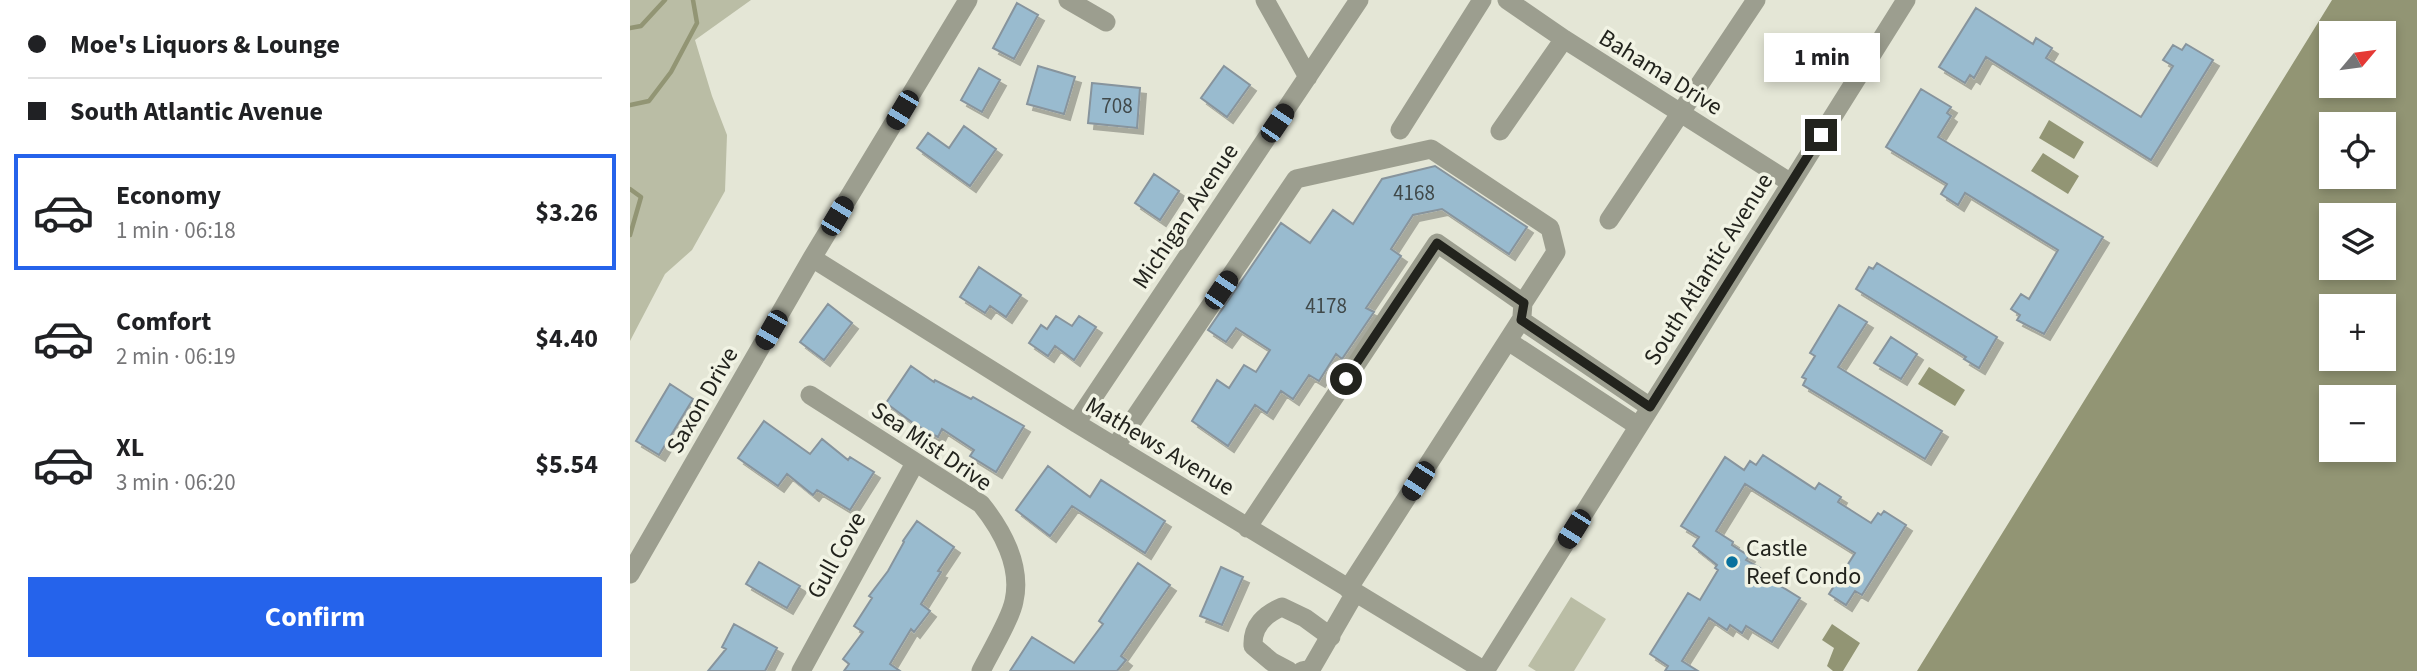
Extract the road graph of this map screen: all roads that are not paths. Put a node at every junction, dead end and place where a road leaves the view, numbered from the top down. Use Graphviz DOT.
graph roads {
  1 [pos="968,0"];
  2 [pos="1068,0"];
  3 [pos="1265,0"];
  4 [pos="1359,0"];
  5 [pos="1482,0"];
  6 [pos="1507,0"];
  7 [pos="1756,0"];
  8 [pos="1906,0"];
  9 [pos="1106,22"];
  10 [pos="1564,39"];
  11 [pos="1308,77"];
  12 [pos="1682,114"];
  13 [pos="1400,130"];
  14 [pos="1500,131"];
  15 [pos="1791,183"];
  16 [pos="1609,220"];
  17 [pos="812,258"];
  18 [pos="1522,312"];
  19 [pos="1508,341"];
  20 [pos="810,395"];
  21 [pos="1650,407"];
  22 [pos="1076,424"];
  23 [pos="1638,426"];
  24 [pos="1115,447"];
  25 [pos="915,463"];
  26 [pos="1247,527"];
  27 [pos="630,574"];
  28 [pos="1352,591"];
  29 [pos="1331,636"];
  30 [pos="801,671"];
  31 [pos="981,671"];
  32 [pos="1289,671"];
  33 [pos="1302,671"];
  34 [pos="1485,671"];
  1 -- 17 [label="street, Saxon Drive"];
  2 -- 9 [label="street"];
  3 -- 11 [label="street"];
  4 -- 11 [label="street, Michigan Avenue"];
  5 -- 13 [label="street"];
  6 -- 10 [label="street, Bahama Drive"];
  7 -- 12 [label="street"];
  8 -- 15 [label="street, South Atlantic Avenue"];
  10 -- 12 [label="street, Bahama Drive"];
  10 -- 14 [label="street"];
  11 -- 22 [label="street, Michigan Avenue"];
  12 -- 15 [label="street, Bahama Drive"];
  12 -- 16 [label="street"];
  15 -- 21 [label="street, South Atlantic Avenue"];
  17 -- 22 [label="street, Mathews Avenue"];
  17 -- 27 [label="street, Saxon Drive"];
  18 -- 19 [label="street"];
  18 -- 21 [label="street"];
  18 -- 24 [label="street"];
  18 -- 26 [label="street"];
  19 -- 23 [label="street"];
  19 -- 28 [label="street"];
  20 -- 25 [label="street, Sea Mist Drive"];
  21 -- 23 [label="street, South Atlantic Avenue"];
  22 -- 24 [label="street, Mathews Avenue"];
  23 -- 34 [label="street, South Atlantic Avenue"];
  24 -- 26 [label="street, Mathews Avenue"];
  25 -- 30 [label="street, Gull Cove"];
  25 -- 31 [label="street, Sea Mist Drive"];
  26 -- 28 [label="street, Mathews Avenue"];
  28 -- 29 [label="street"];
  28 -- 34 [label="street, Mathews Avenue"];
  29 -- 32 [label="street"];
  29 -- 33 [label="street"];
}
